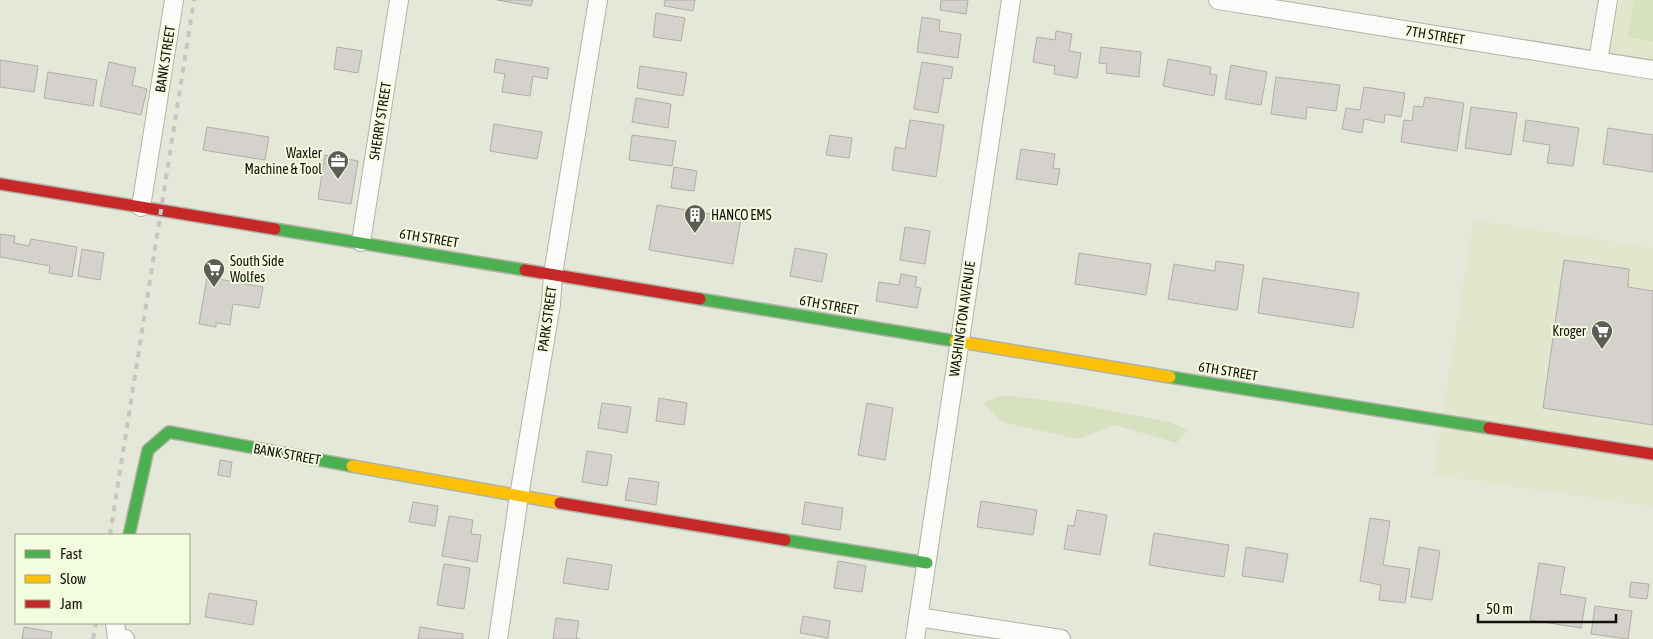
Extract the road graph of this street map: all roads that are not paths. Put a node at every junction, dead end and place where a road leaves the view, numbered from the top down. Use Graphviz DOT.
graph roads {
  1 [pos="174,0"];
  2 [pos="399,0"];
  3 [pos="598,0"];
  4 [pos="1011,0"];
  5 [pos="1218,0"];
  6 [pos="1608,0"];
  7 [pos="1598,61"];
  8 [pos="1653,70"];
  9 [pos="0,184"];
  10 [pos="141,207"];
  11 [pos="361,242"];
  12 [pos="553,274"];
  13 [pos="958,342"];
  14 [pos="1653,454"];
  15 [pos="519,496"];
  16 [pos="129,534"];
  17 [pos="926,563"];
  18 [pos="918,617"];
  19 [pos="498,639"];
  20 [pos="915,639"];
  21 [pos="1061,639"];
  1 -- 10 [label="street, BANK STREET"];
  2 -- 11 [label="street, SHERRY STREET"];
  3 -- 12 [label="street, PARK STREET"];
  4 -- 13 [label="street, WASHINGTON AVENUE"];
  5 -- 7 [label="street, 7TH STREET"];
  6 -- 7 [label="street"];
  7 -- 8 [label="street, 7TH STREET"];
  9 -- 10 [label="street, 6TH STREET"];
  10 -- 11 [label="street, 6TH STREET"];
  11 -- 12 [label="street, 6TH STREET"];
  12 -- 13 [label="street, 6TH STREET"];
  12 -- 15 [label="street, PARK STREET"];
  13 -- 14 [label="street, 6TH STREET"];
  13 -- 17 [label="street, WASHINGTON AVENUE"];
  15 -- 16 [label="street, BANK STREET"];
  15 -- 17 [label="street, BANK STREET"];
  15 -- 19 [label="street, PARK STREET"];
  17 -- 18 [label="street, WASHINGTON AVENUE"];
  18 -- 20 [label="street, WASHINGTON AVENUE"];
  18 -- 21 [label="street"];
}
